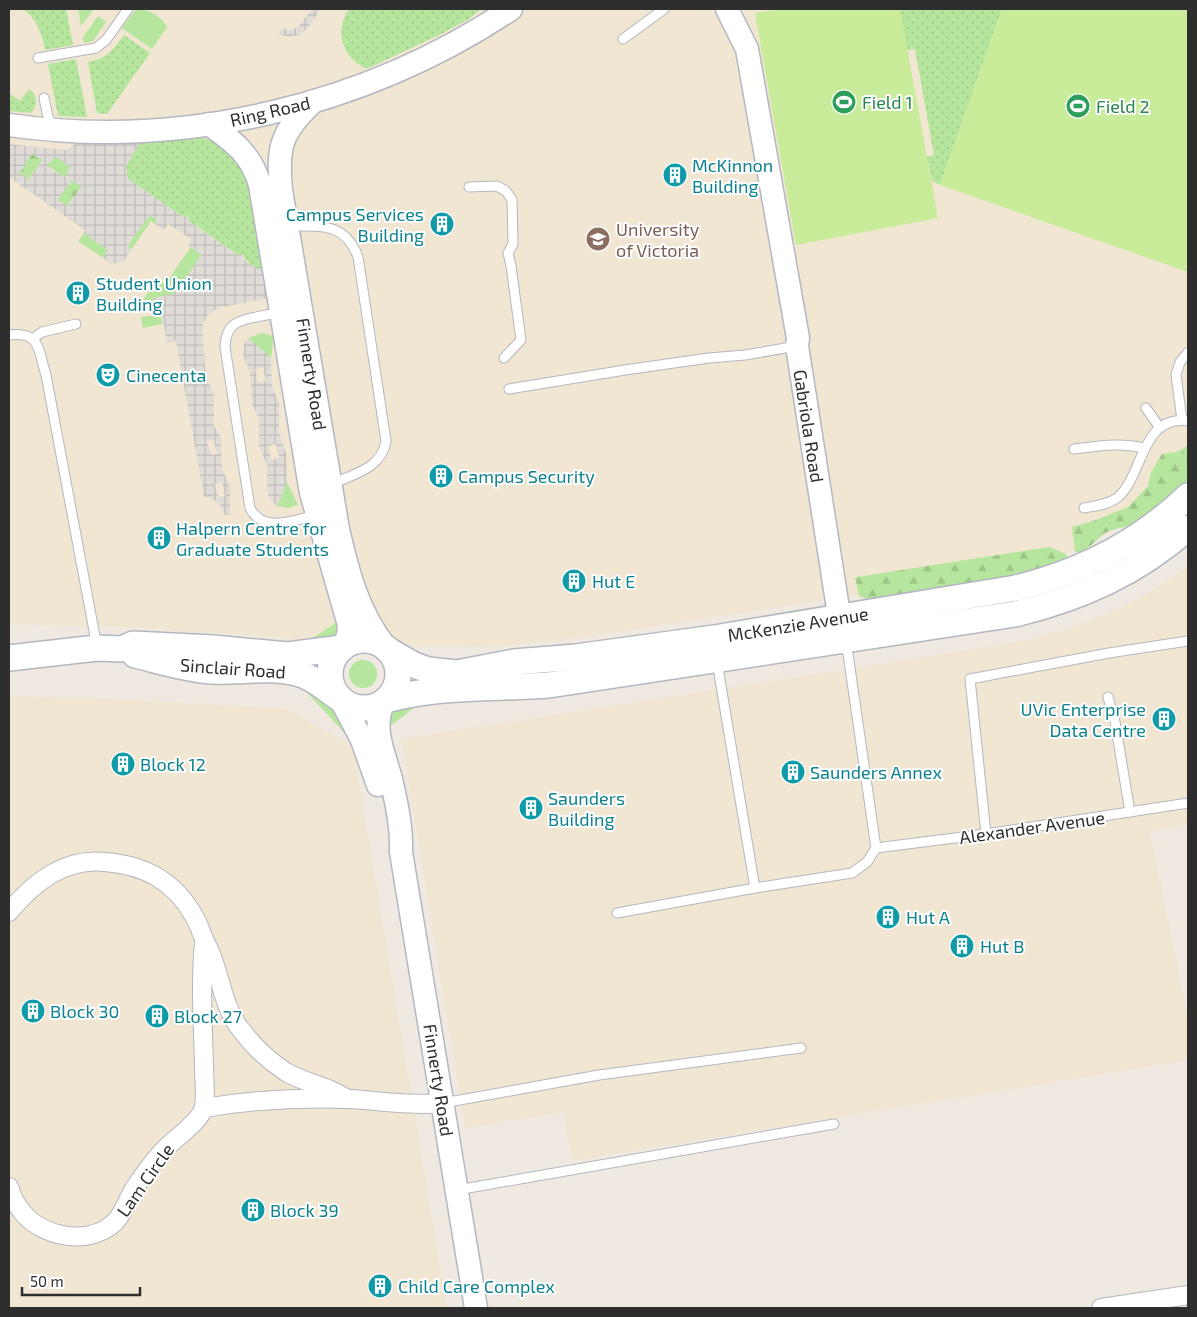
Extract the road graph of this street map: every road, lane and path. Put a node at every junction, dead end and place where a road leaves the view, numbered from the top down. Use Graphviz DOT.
graph roads {
  1 [pos="128,9"];
  2 [pos="511,9"];
  3 [pos="664,9"];
  4 [pos="731,10"];
  5 [pos="623,39"];
  6 [pos="38,58"];
  7 [pos="44,98"];
  8 [pos="314,101"];
  9 [pos="209,124"];
  10 [pos="9,125"];
  11 [pos="56,130"];
  12 [pos="469,187"];
  13 [pos="277,226"];
  14 [pos="292,319"];
  15 [pos="76,324"];
  16 [pos="9,335"];
  17 [pos="34,338"];
  18 [pos="797,346"];
  19 [pos="1188,352"];
  20 [pos="504,358"];
  21 [pos="509,389"];
  22 [pos="1146,408"];
  23 [pos="1185,420"];
  24 [pos="1160,428"];
  25 [pos="1144,448"];
  26 [pos="1074,450"];
  27 [pos="321,489"];
  28 [pos="1188,496"];
  29 [pos="1084,508"];
  30 [pos="325,513"];
  31 [pos="1188,528"];
  32 [pos="838,616"];
  33 [pos="843,640"];
  34 [pos="1188,641"];
  35 [pos="343,647"];
  36 [pos="97,648"];
  37 [pos="122,649"];
  38 [pos="387,649"];
  39 [pos="9,658"];
  40 [pos="719,660"];
  41 [pos="1108,697"];
  42 [pos="340,699"];
  43 [pos="385,701"];
  44 [pos="1188,803"];
  45 [pos="1130,812"];
  46 [pos="986,834"];
  47 [pos="876,848"];
  48 [pos="401,852"];
  49 [pos="755,888"];
  50 [pos="9,912"];
  51 [pos="617,913"];
  52 [pos="204,940"];
  53 [pos="226,1000"];
  54 [pos="202,1002"];
  55 [pos="801,1048"];
  56 [pos="348,1099"];
  57 [pos="442,1103"];
  58 [pos="204,1108"];
  59 [pos="834,1124"];
  60 [pos="9,1187"];
  61 [pos="457,1190"];
  62 [pos="1188,1295"];
  63 [pos="476,1308"];
  64 [pos="1101,1308"];
  1 -- 6 [label="lane"];
  2 -- 8 [label="street, Ring Road"];
  3 -- 5 [label="lane"];
  4 -- 18 [label="street, Gabriola Road"];
  7 -- 11 [label="lane"];
  8 -- 9 [label="street, Ring Road"];
  8 -- 13 [label="street, Finnerty Road"];
  9 -- 11 [label="street, Ring Road"];
  9 -- 13 [label="street, Finnerty Road"];
  10 -- 11 [label="street, Ring Road"];
  12 -- 20 [label="lane"];
  13 -- 14 [label="street, Finnerty Road"];
  13 -- 27 [label="lane"];
  14 -- 27 [label="street, Finnerty Road"];
  14 -- 30 [label="lane"];
  15 -- 17 [label="lane"];
  16 -- 17 [label="lane"];
  17 -- 36 [label="lane"];
  18 -- 21 [label="lane"];
  18 -- 32 [label="street, Gabriola Road"];
  19 -- 23 [label="lane"];
  22 -- 24 [label="lane"];
  23 -- 24 [label="lane"];
  24 -- 25 [label="lane"];
  25 -- 26 [label="lane"];
  25 -- 29 [label="lane"];
  27 -- 30 [label="street, Finnerty Road"];
  28 -- 32 [label="main road, McKenzie Avenue"];
  30 -- 35 [label="street, Finnerty Road"];
  30 -- 38 [label="street, Finnerty Road"];
  31 -- 33 [label="main road, McKenzie Avenue"];
  32 -- 33 [label="street, Gabriola Road"];
  32 -- 38 [label="main road, McKenzie Avenue"];
  33 -- 40 [label="main road, McKenzie Avenue"];
  33 -- 47 [label="lane, Gabriola Road"];
  34 -- 46 [label="lane"];
  35 -- 37 [label="main road, Sinclair Road"];
  35 -- 38 [label="main road"];
  35 -- 42 [label="main road"];
  36 -- 37 [label="main road, Sinclair Road"];
  36 -- 39 [label="main road, Sinclair Road"];
  37 -- 42 [label="main road, Sinclair Road"];
  38 -- 43 [label="main road"];
  40 -- 43 [label="main road, McKenzie Avenue"];
  40 -- 49 [label="lane"];
  41 -- 45 [label="lane"];
  42 -- 43 [label="main road"];
  42 -- 48 [label="street, Finnerty Road"];
  43 -- 48 [label="street, Finnerty Road"];
  44 -- 45 [label="lane, Alexander Avenue"];
  45 -- 46 [label="lane, Alexander Avenue"];
  46 -- 47 [label="lane, Alexander Avenue"];
  47 -- 49 [label="lane"];
  48 -- 57 [label="street, Finnerty Road"];
  49 -- 51 [label="lane"];
  50 -- 52 [label="street"];
  52 -- 53 [label="street"];
  52 -- 54 [label="street"];
  53 -- 54 [label="street"];
  53 -- 56 [label="street"];
  54 -- 58 [label="street"];
  55 -- 57 [label="lane"];
  56 -- 57 [label="street"];
  56 -- 58 [label="street"];
  57 -- 61 [label="street, Finnerty Road"];
  58 -- 60 [label="street, Lam Circle"];
  59 -- 61 [label="lane"];
  61 -- 63 [label="street, Finnerty Road"];
  62 -- 64 [label="street"];
}
